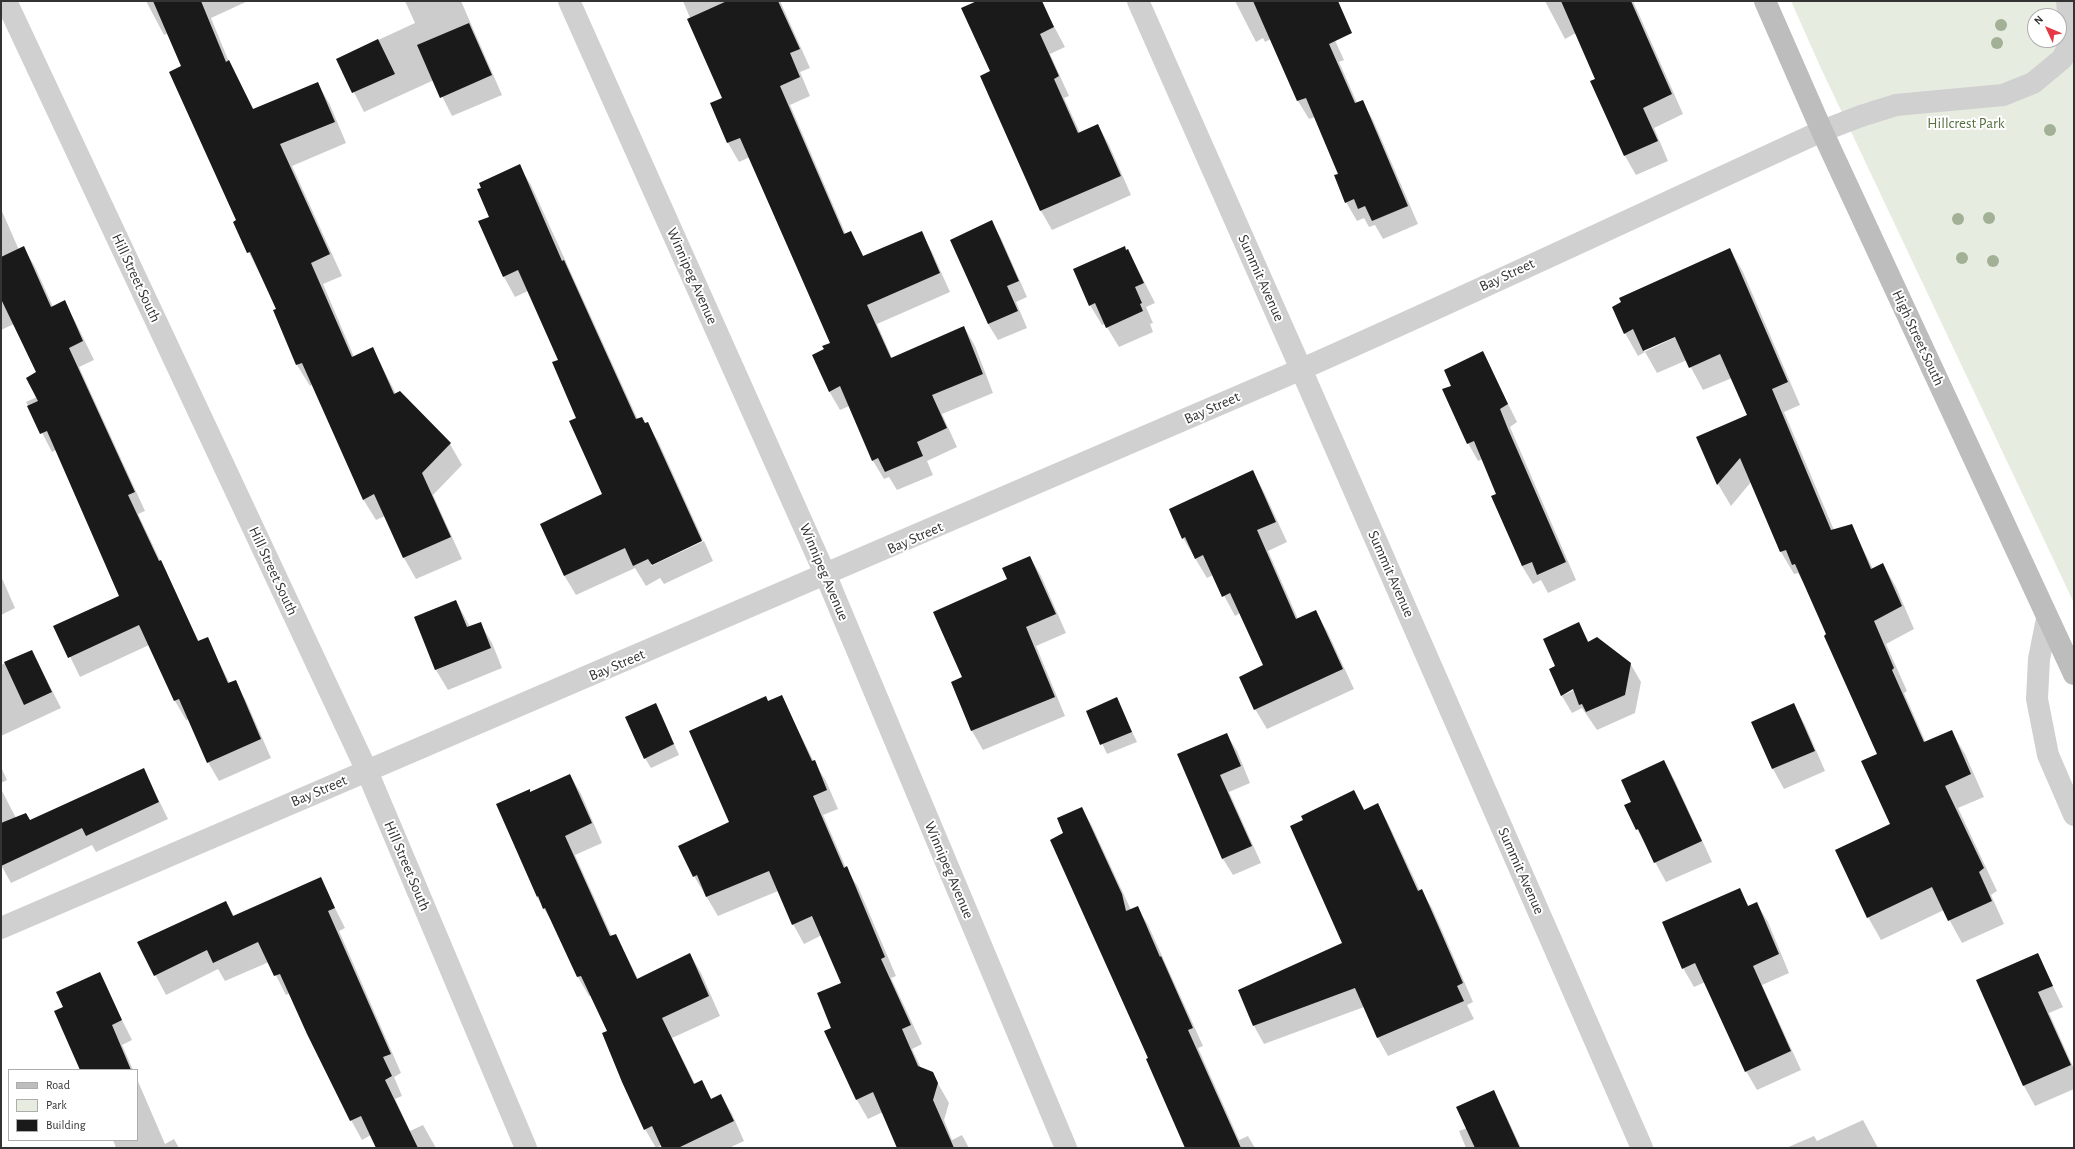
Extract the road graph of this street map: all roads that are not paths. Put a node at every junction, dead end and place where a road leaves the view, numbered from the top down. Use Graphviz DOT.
graph roads {
  1 [pos="6,1"];
  2 [pos="569,1"];
  3 [pos="1138,1"];
  4 [pos="1765,1"];
  5 [pos="2067,1"];
  6 [pos="1822,131"];
  7 [pos="1301,369"];
  8 [pos="826,576"];
  9 [pos="2047,619"];
  10 [pos="2074,674"];
  11 [pos="367,771"];
  12 [pos="2074,815"];
  13 [pos="1,928"];
  14 [pos="526,1148"];
  15 [pos="1066,1148"];
  16 [pos="1642,1148"];
  1 -- 11 [label="street, Hill Street South"];
  2 -- 8 [label="street, Winnipeg Avenue"];
  3 -- 7 [label="street, Summit Avenue"];
  4 -- 6 [label="main road, High Street South"];
  5 -- 6 [label="street, Bay Street"];
  6 -- 7 [label="street, Bay Street"];
  6 -- 9 [label="main road, High Street South"];
  7 -- 8 [label="street, Bay Street"];
  7 -- 16 [label="street, Summit Avenue"];
  8 -- 11 [label="street, Bay Street"];
  8 -- 15 [label="street, Winnipeg Avenue"];
  9 -- 10 [label="main road, High Street South"];
  9 -- 12 [label="street"];
  11 -- 13 [label="street, Bay Street"];
  11 -- 14 [label="street, Hill Street South"];
}
